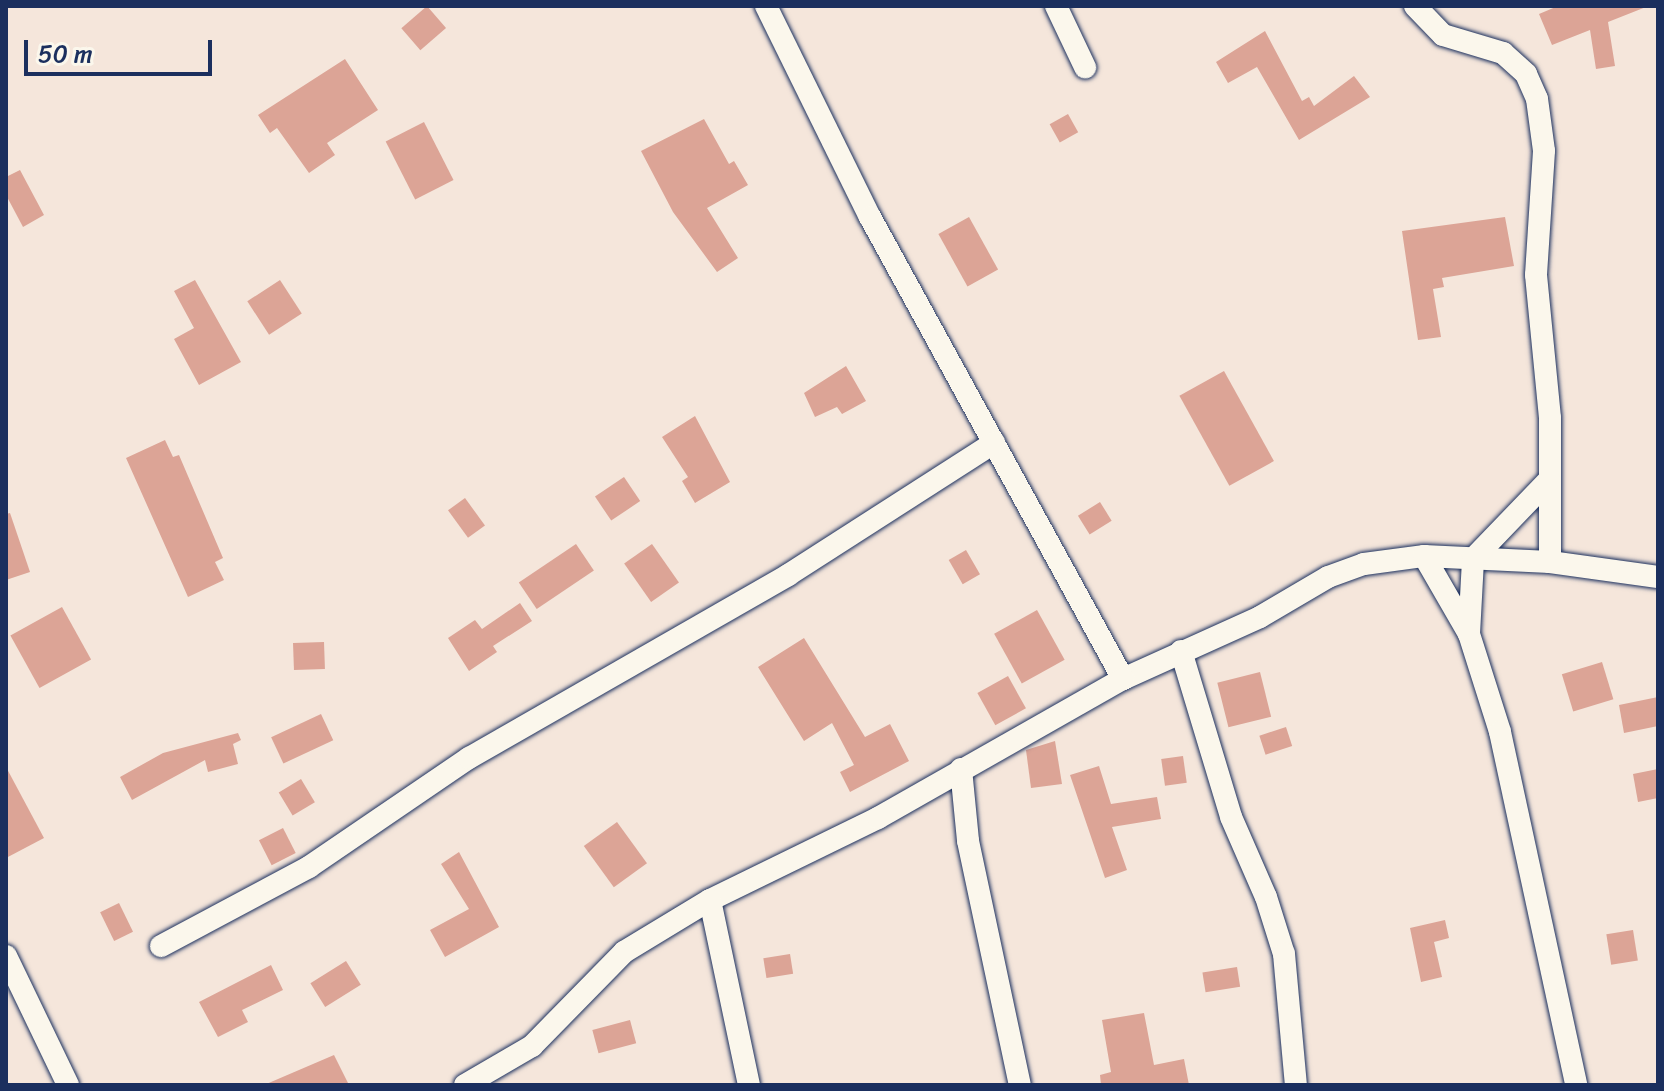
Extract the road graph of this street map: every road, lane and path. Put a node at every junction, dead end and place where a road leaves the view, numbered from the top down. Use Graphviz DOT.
graph roads {
  1 [pos="766,6"];
  2 [pos="1056,6"];
  3 [pos="1415,6"];
  4 [pos="1085,67"];
  5 [pos="994,443"];
  6 [pos="1549,480"];
  7 [pos="1424,556"];
  8 [pos="1473,559"];
  9 [pos="1550,562"];
  10 [pos="1658,577"];
  11 [pos="1469,634"];
  12 [pos="1181,651"];
  13 [pos="1123,679"];
  14 [pos="961,769"];
  15 [pos="710,900"];
  16 [pos="161,946"];
  17 [pos="6,956"];
  18 [pos="68,1085"];
  19 [pos="465,1085"];
  20 [pos="749,1085"];
  21 [pos="1020,1085"];
  22 [pos="1296,1085"];
  23 [pos="1576,1085"];
  1 -- 5 [label="street"];
  2 -- 4 [label="street"];
  3 -- 6 [label="street"];
  5 -- 13 [label="street"];
  5 -- 16 [label="street"];
  6 -- 8 [label="street"];
  6 -- 9 [label="street"];
  7 -- 8 [label="street"];
  7 -- 11 [label="street"];
  7 -- 12 [label="street"];
  8 -- 9 [label="street"];
  8 -- 11 [label="street"];
  9 -- 10 [label="street"];
  11 -- 23 [label="street"];
  12 -- 13 [label="street"];
  12 -- 22 [label="street"];
  13 -- 14 [label="street"];
  14 -- 15 [label="street"];
  14 -- 21 [label="street"];
  15 -- 19 [label="street"];
  15 -- 20 [label="street"];
  17 -- 18 [label="street"];
}
